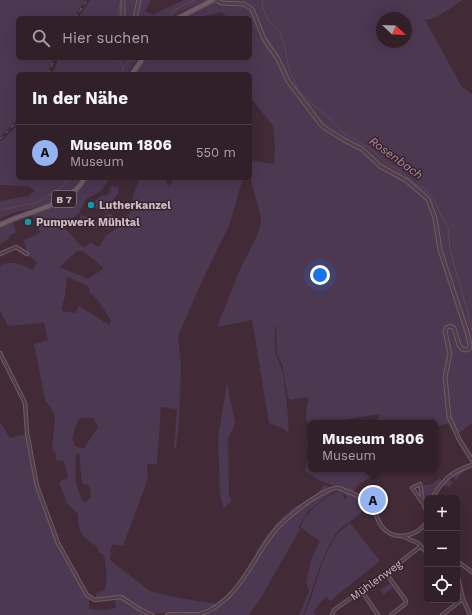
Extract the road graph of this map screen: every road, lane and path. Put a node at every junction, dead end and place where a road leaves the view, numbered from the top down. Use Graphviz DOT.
graph roads {
  1 [pos="123,0"];
  2 [pos="139,0"];
  3 [pos="213,0"];
  4 [pos="216,0"];
  5 [pos="123,16"];
  6 [pos="135,16"];
  7 [pos="182,16"];
  8 [pos="142,60"];
  9 [pos="133,72"];
  10 [pos="84,180"];
  11 [pos="0,225"];
  12 [pos="0,254"];
  13 [pos="27,254"];
  14 [pos="0,353"];
  15 [pos="472,460"];
  16 [pos="472,465"];
  17 [pos="434,495"];
  18 [pos="422,502"];
  19 [pos="424,506"];
  20 [pos="424,525"];
  21 [pos="412,534"];
  22 [pos="404,537"];
  23 [pos="414,541"];
  24 [pos="421,546"];
  25 [pos="424,550"];
  26 [pos="460,563"];
  27 [pos="472,572"];
  28 [pos="386,573"];
  29 [pos="460,588"];
  30 [pos="361,590"];
  31 [pos="463,599"];
  32 [pos="152,615"];
  33 [pos="167,615"];
  34 [pos="332,615"];
  35 [pos="378,615"];
  36 [pos="391,615"];
  37 [pos="442,615"];
  38 [pos="470,615"];
  1 -- 5 [label="street"];
  2 -- 6 [label="street"];
  3 -- 7 [label="main road"];
  4 -- 15 [label="street"];
  8 -- 9 [label="main road"];
  10 -- 11 [label="main road, B 7"];
  12 -- 13 [label="street"];
  14 -- 32 [label="street"];
  16 -- 17 [label="street"];
  18 -- 18 [label="street"];
  18 -- 19 [label="street"];
  20 -- 21 [label="street"];
  21 -- 22 [label="street"];
  21 -- 23 [label="street"];
  22 -- 23 [label="street"];
  22 -- 33 [label="street"];
  23 -- 24 [label="street"];
  24 -- 25 [label="street"];
  24 -- 28 [label="street, Mühlenweg"];
  26 -- 27 [label="street"];
  28 -- 30 [label="street, Mühlenweg"];
  28 -- 36 [label="street"];
  29 -- 31 [label="street"];
  30 -- 34 [label="street, Mühlenweg"];
  30 -- 35 [label="street"];
  31 -- 37 [label="street"];
  31 -- 38 [label="street"];
}
